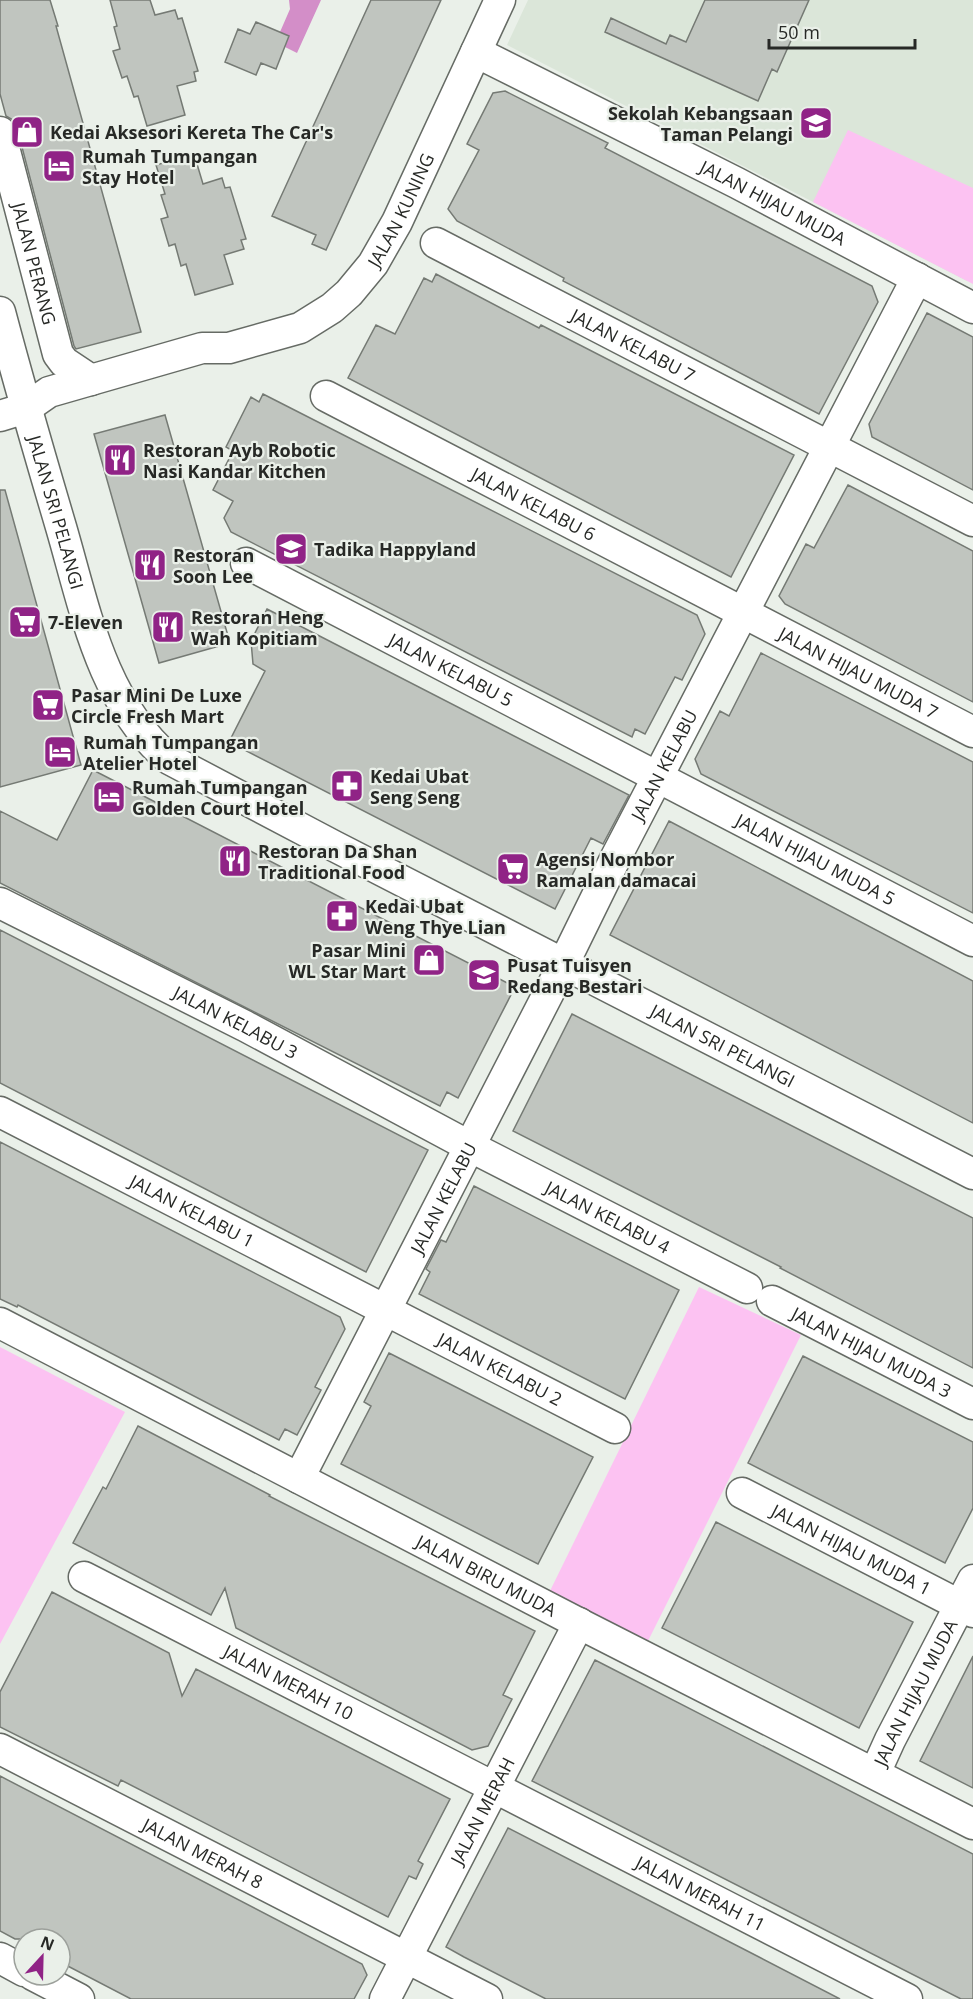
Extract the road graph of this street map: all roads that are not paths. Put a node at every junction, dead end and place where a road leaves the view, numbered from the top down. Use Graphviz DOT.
graph roads {
  1 [pos="500,0"];
  2 [pos="476,52"];
  3 [pos="0,132"];
  4 [pos="436,243"];
  5 [pos="917,278"];
  6 [pos="973,308"];
  7 [pos="0,312"];
  8 [pos="229,348"];
  9 [pos="91,380"];
  10 [pos="326,396"];
  11 [pos="13,412"];
  12 [pos="829,447"];
  13 [pos="973,521"];
  14 [pos="246,563"];
  15 [pos="743,612"];
  16 [pos="973,732"];
  17 [pos="657,777"];
  18 [pos="0,903"];
  19 [pos="973,940"];
  20 [pos="564,963"];
  21 [pos="0,1112"];
  22 [pos="469,1146"];
  23 [pos="973,1174"];
  24 [pos="759,1294"];
  25 [pos="385,1310"];
  26 [pos="0,1323"];
  27 [pos="973,1404"];
  28 [pos="615,1428"];
  29 [pos="299,1478"];
  30 [pos="742,1493"];
  31 [pos="84,1576"];
  32 [pos="969,1599"];
  33 [pos="579,1623"];
  34 [pos="0,1749"];
  35 [pos="875,1773"];
  36 [pos="494,1787"];
  37 [pos="973,1824"];
  38 [pos="406,1957"];
  39 [pos="56,1987"];
  40 [pos="80,1999"];
  41 [pos="385,1999"];
  42 [pos="487,1999"];
  43 [pos="907,1999"];
  1 -- 2 [label="street, JALAN KUNING"];
  2 -- 5 [label="street, JALAN HIJAU MUDA"];
  2 -- 8 [label="street, JALAN KUNING"];
  3 -- 9 [label="street, JALAN PERANG"];
  4 -- 12 [label="street, JALAN KELABU 7"];
  5 -- 6 [label="street, JALAN HIJAU MUDA"];
  5 -- 12 [label="street, JALAN KELABU"];
  7 -- 11 [label="street, JALAN SRI PELANGI"];
  8 -- 9 [label="street, JALAN KUNING"];
  8 -- 11 [label="street, JALAN KUNING"];
  9 -- 11 [label="street, JALAN KUNING"];
  10 -- 15 [label="street, JALAN KELABU 6"];
  11 -- 20 [label="street, JALAN SRI PELANGI"];
  12 -- 13 [label="street, JALAN KELABU 7"];
  12 -- 15 [label="street, JALAN KELABU"];
  14 -- 17 [label="street, JALAN KELABU 5"];
  15 -- 16 [label="street, JALAN HIJAU MUDA 7"];
  15 -- 17 [label="street, JALAN KELABU"];
  17 -- 19 [label="street, JALAN HIJAU MUDA 5"];
  17 -- 20 [label="street, JALAN KELABU"];
  18 -- 22 [label="street, JALAN KELABU 3"];
  20 -- 22 [label="street, JALAN KELABU"];
  20 -- 23 [label="street, JALAN SRI PELANGI"];
  21 -- 25 [label="street, JALAN KELABU 1"];
  22 -- 24 [label="street, JALAN KELABU 4"];
  22 -- 25 [label="street, JALAN KELABU"];
  24 -- 27 [label="street, JALAN HIJAU MUDA 3"];
  25 -- 28 [label="street, JALAN KELABU 2"];
  25 -- 29 [label="street, JALAN KELABU"];
  26 -- 29 [label="street, JALAN BIRU MUDA"];
  29 -- 33 [label="street, JALAN BIRU MUDA"];
  30 -- 32 [label="street, JALAN HIJAU MUDA 1"];
  31 -- 36 [label="street, JALAN MERAH 10"];
  32 -- 35 [label="street, JALAN HIJAU MUDA"];
  33 -- 35 [label="street, JALAN BIRU MUDA"];
  33 -- 36 [label="street, JALAN MERAH"];
  34 -- 38 [label="street, JALAN MERAH 8"];
  35 -- 37 [label="street, JALAN BIRU MUDA"];
  36 -- 38 [label="street, JALAN MERAH"];
  36 -- 43 [label="street, JALAN MERAH 11"];
  38 -- 41 [label="street, JALAN MERAH"];
  38 -- 42 [label="street, JALAN MERAH 8"];
  39 -- 40 [label="street"];
}
